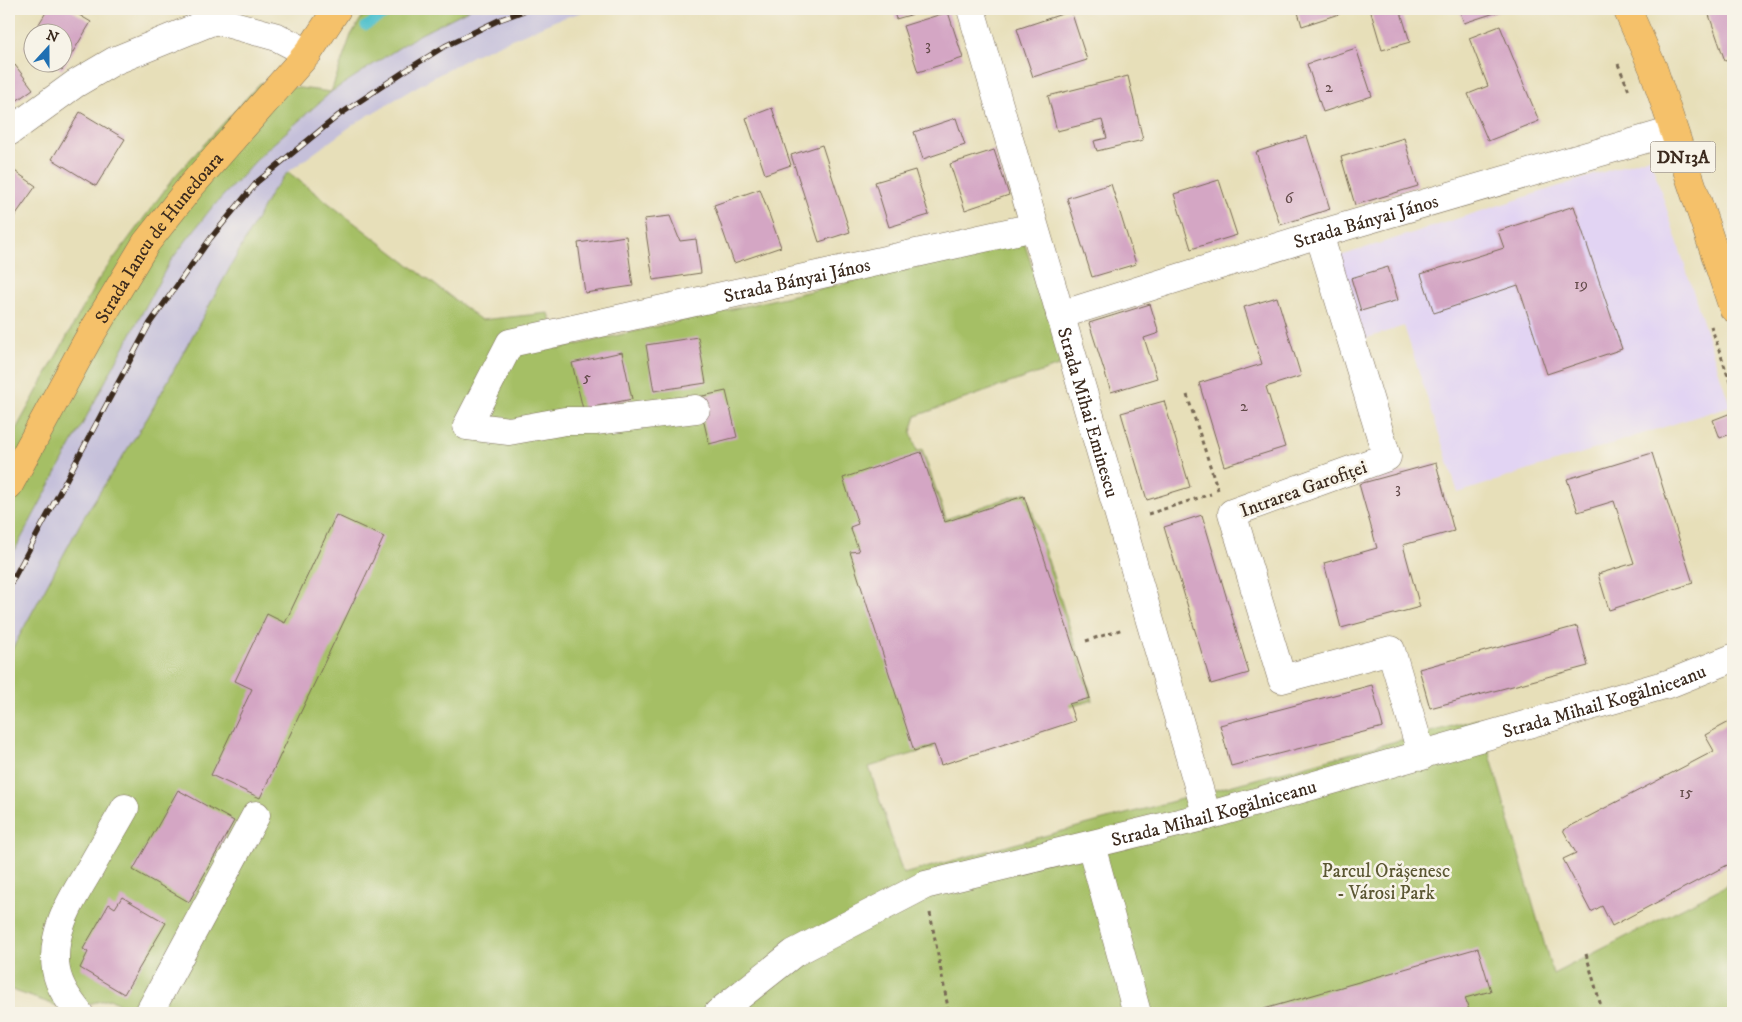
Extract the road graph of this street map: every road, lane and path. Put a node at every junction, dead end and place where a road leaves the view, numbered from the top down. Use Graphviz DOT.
graph roads {
  1 [pos="337,9"];
  2 [pos="971,9"];
  3 [pos="1627,9"];
  4 [pos="209,14"];
  5 [pos="308,53"];
  6 [pos="1674,131"];
  7 [pos="9,132"];
  8 [pos="1034,227"];
  9 [pos="1319,234"];
  10 [pos="1733,308"];
  11 [pos="1060,315"];
  12 [pos="1187,396"];
  13 [pos="696,409"];
  14 [pos="9,485"];
  15 [pos="1121,523"];
  16 [pos="1150,620"];
  17 [pos="1086,641"];
  18 [pos="1733,658"];
  19 [pos="1422,756"];
  20 [pos="125,808"];
  21 [pos="256,815"];
  22 [pos="1207,816"];
  23 [pos="1091,845"];
  24 [pos="925,884"];
  25 [pos="1586,954"];
  26 [pos="1601,1006"];
  27 [pos="77,1011"];
  28 [pos="149,1013"];
  29 [pos="718,1013"];
  30 [pos="949,1013"];
  31 [pos="1138,1013"];
  1 -- 5 [label="main road, Strada Iancu de Hunedoara"];
  2 -- 8 [label="street, Strada Mihai Eminescu"];
  3 -- 6 [label="main road, DN13A"];
  4 -- 5 [label="street"];
  4 -- 7 [label="street"];
  5 -- 14 [label="main road, Strada Iancu de Hunedoara"];
  6 -- 9 [label="street, Strada Bányai János"];
  6 -- 10 [label="main road, DN13A"];
  8 -- 11 [label="street, Strada Mihai Eminescu"];
  8 -- 13 [label="street, Strada Bányai János"];
  9 -- 11 [label="street, Strada Bányai János"];
  9 -- 19 [label="street, Intrarea Garofiței"];
  11 -- 15 [label="street, Strada Mihai Eminescu"];
  12 -- 15 [label="path"];
  15 -- 16 [label="street, Strada Mihai Eminescu"];
  16 -- 17 [label="path"];
  16 -- 22 [label="street, Strada Mihai Eminescu"];
  18 -- 19 [label="street, Strada Mihail Kogălniceanu"];
  19 -- 22 [label="street, Strada Mihail Kogălniceanu"];
  20 -- 27 [label="street"];
  21 -- 28 [label="street"];
  22 -- 23 [label="street, Strada Mihail Kogălniceanu"];
  23 -- 24 [label="street, Strada Mihail Kogălniceanu"];
  23 -- 31 [label="street"];
  24 -- 29 [label="street, Strada Mihail Kogălniceanu"];
  24 -- 30 [label="path"];
  25 -- 26 [label="path"];
}
